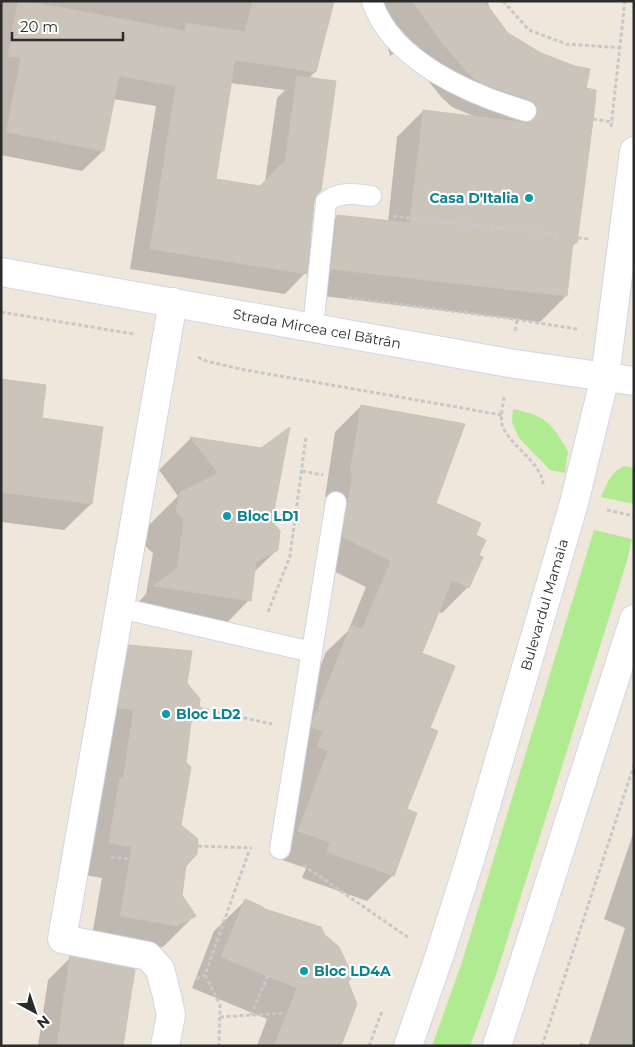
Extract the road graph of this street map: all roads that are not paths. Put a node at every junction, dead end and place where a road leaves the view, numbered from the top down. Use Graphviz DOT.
graph roads {
  1 [pos="372,1"];
  2 [pos="526,111"];
  3 [pos="634,151"];
  4 [pos="371,196"];
  5 [pos="1,272"];
  6 [pos="173,302"];
  7 [pos="313,327"];
  8 [pos="605,377"];
  9 [pos="634,381"];
  10 [pos="336,502"];
  11 [pos="120,608"];
  12 [pos="634,619"];
  13 [pos="312,652"];
  14 [pos="280,849"];
  15 [pos="165,1046"];
  16 [pos="408,1046"];
  17 [pos="498,1046"];
  1 -- 2 [label="lane"];
  3 -- 8 [label="main road, Bulevardul Mamaia"];
  4 -- 7 [label="lane"];
  5 -- 6 [label="main road, Strada Mircea cel Bătrân"];
  6 -- 7 [label="main road, Strada Mircea cel Bătrân"];
  6 -- 11 [label="main road"];
  7 -- 8 [label="main road, Strada Mircea cel Bătrân"];
  8 -- 9 [label="main road, Strada Mircea cel Bătrân"];
  8 -- 16 [label="main road, Bulevardul Mamaia"];
  10 -- 13 [label="lane"];
  11 -- 13 [label="lane"];
  11 -- 15 [label="main road"];
  12 -- 17 [label="main road"];
  13 -- 14 [label="lane"];
}
